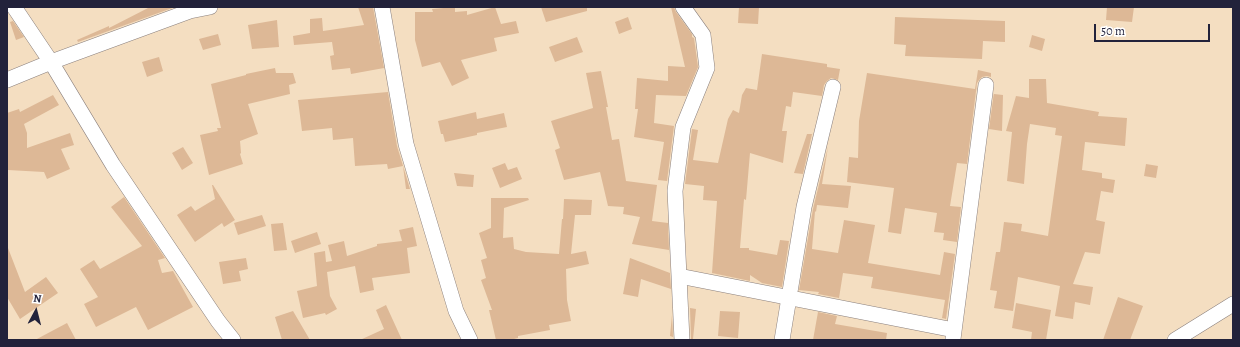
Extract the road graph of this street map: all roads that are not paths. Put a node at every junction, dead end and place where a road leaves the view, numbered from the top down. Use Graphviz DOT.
graph roads {
  1 [pos="14,7"];
  2 [pos="210,7"];
  3 [pos="382,7"];
  4 [pos="683,7"];
  5 [pos="51,62"];
  6 [pos="7,80"];
  7 [pos="986,85"];
  8 [pos="833,87"];
  9 [pos="679,276"];
  10 [pos="789,297"];
  11 [pos="1233,304"];
  12 [pos="953,335"];
  13 [pos="233,340"];
  14 [pos="470,340"];
  15 [pos="682,340"];
  16 [pos="782,340"];
  17 [pos="1175,340"];
  1 -- 5 [label="street"];
  2 -- 5 [label="street"];
  3 -- 14 [label="street"];
  4 -- 9 [label="street"];
  5 -- 6 [label="street"];
  5 -- 13 [label="street"];
  7 -- 12 [label="street"];
  8 -- 10 [label="street"];
  9 -- 10 [label="street"];
  9 -- 15 [label="street"];
  10 -- 12 [label="street"];
  10 -- 16 [label="street"];
  11 -- 17 [label="street"];
}
